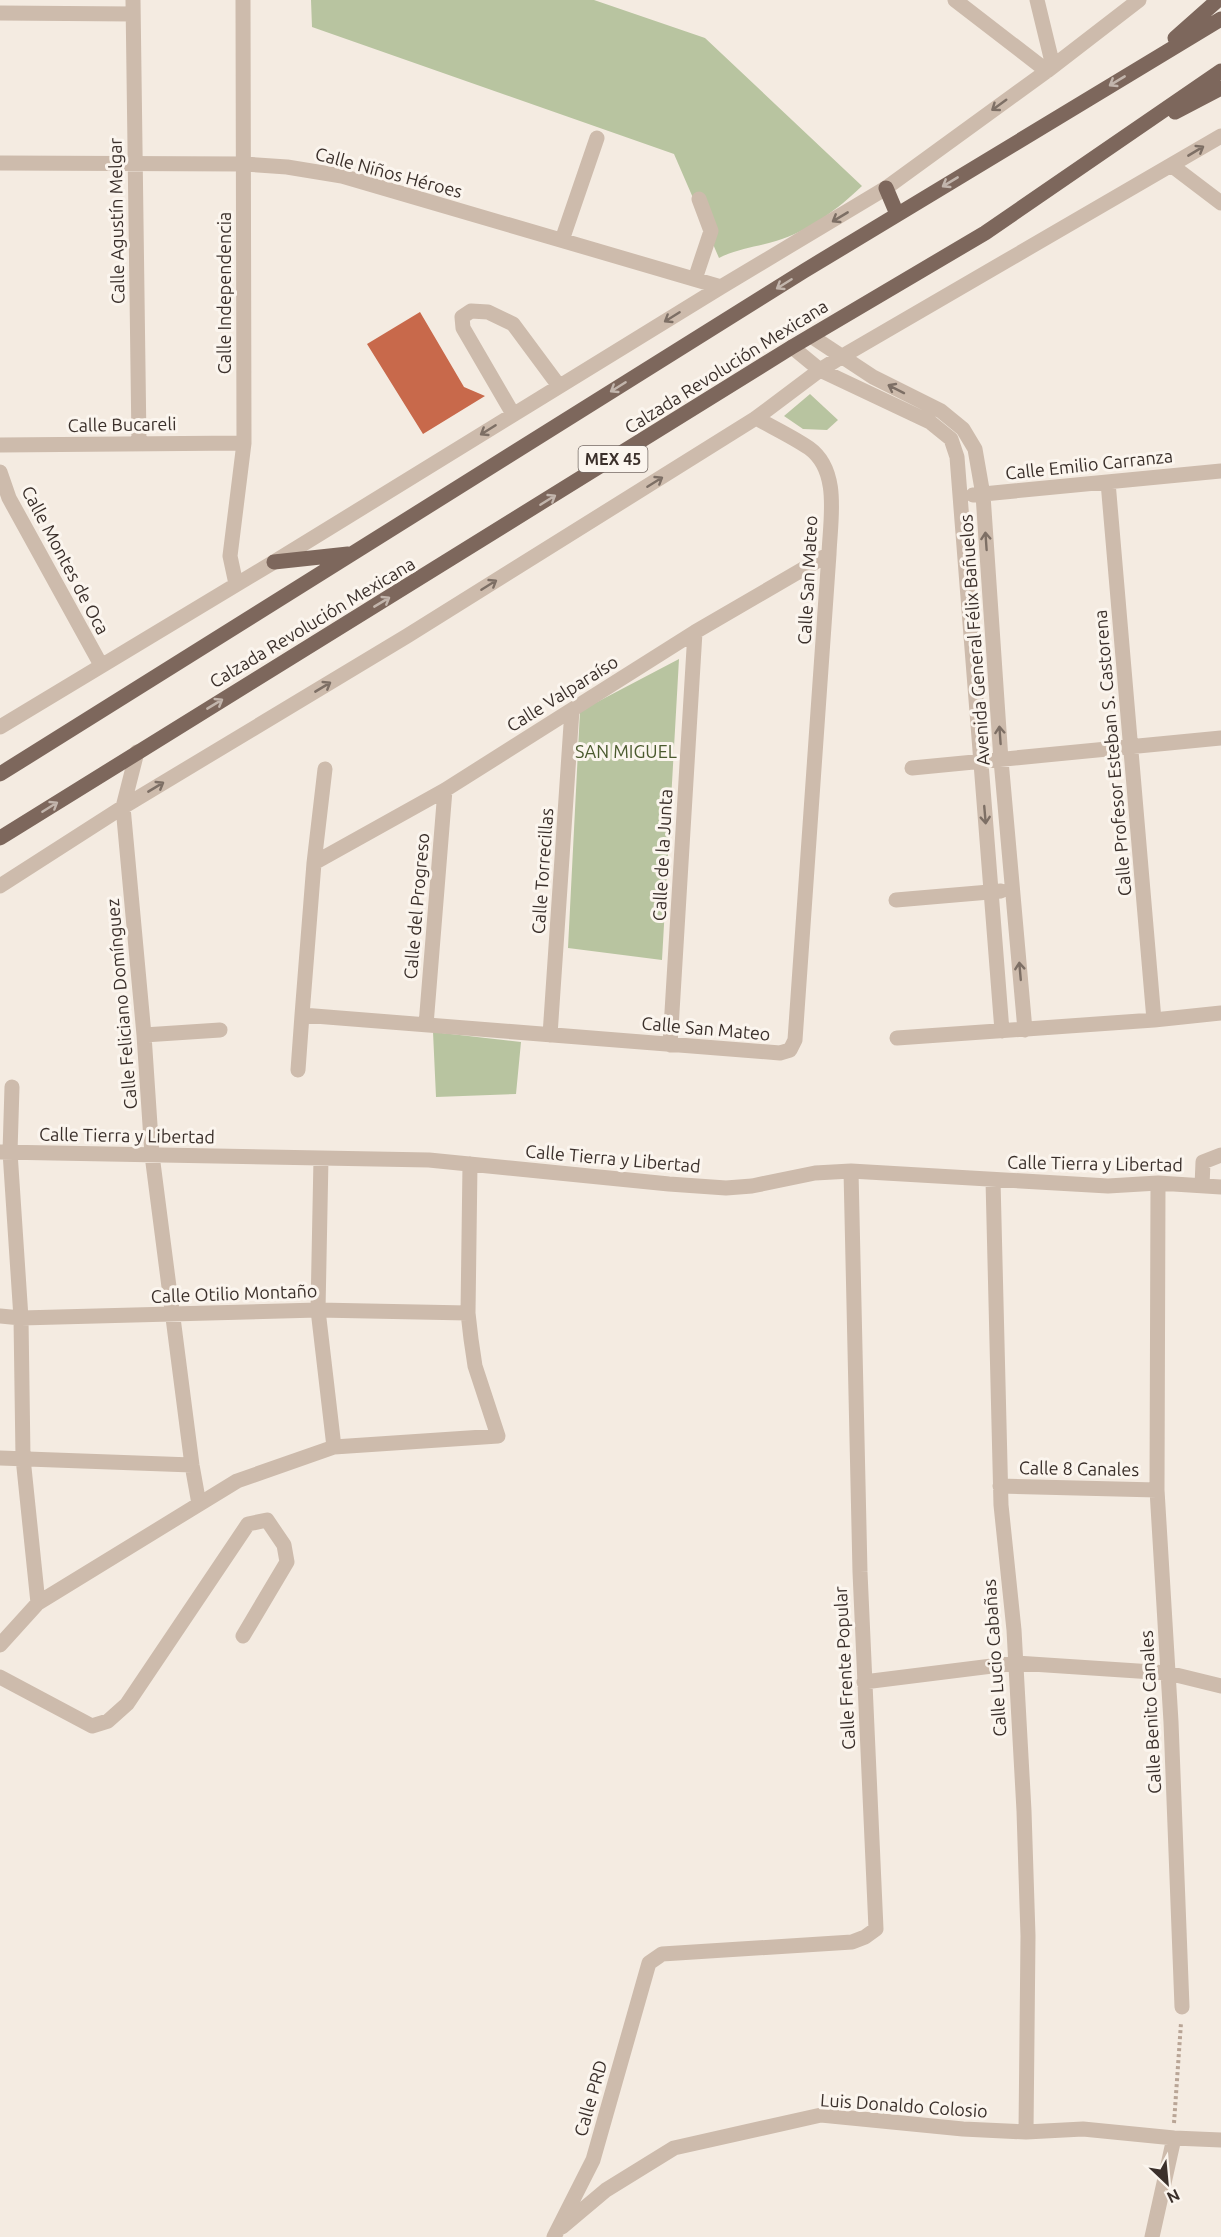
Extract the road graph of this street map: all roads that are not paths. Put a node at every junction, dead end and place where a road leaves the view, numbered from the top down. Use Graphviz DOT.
graph roads {
  1 [pos="243,0"];
  2 [pos="956,0"];
  3 [pos="1038,0"];
  4 [pos="1139,0"];
  5 [pos="1218,0"];
  6 [pos="133,7"];
  7 [pos="0,13"];
  8 [pos="1221,19"];
  9 [pos="1152,59"];
  10 [pos="1050,69"];
  11 [pos="1221,71"];
  12 [pos="1221,88"];
  13 [pos="1221,136"];
  14 [pos="597,138"];
  15 [pos="1125,138"];
  16 [pos="0,163"];
  17 [pos="135,163"];
  18 [pos="244,164"];
  19 [pos="1171,165"];
  20 [pos="886,188"];
  21 [pos="699,200"];
  22 [pos="1221,203"];
  23 [pos="897,214"];
  24 [pos="562,240"];
  25 [pos="695,279"];
  26 [pos="721,287"];
  27 [pos="811,336"];
  28 [pos="792,348"];
  29 [pos="841,357"];
  30 [pos="820,370"];
  31 [pos="559,386"];
  32 [pos="513,414"];
  33 [pos="756,418"];
  34 [pos="957,434"];
  35 [pos="139,442"];
  36 [pos="244,443"];
  37 [pos="0,445"];
  38 [pos="1221,471"];
  39 [pos="0,472"];
  40 [pos="1108,482"];
  41 [pos="983,495"];
  42 [pos="960,496"];
  43 [pos="4,500"];
  44 [pos="354,553"];
  45 [pos="829,554"];
  46 [pos="274,562"];
  47 [pos="236,584"];
  48 [pos="695,632"];
  49 [pos="101,665"];
  50 [pos="572,710"];
  51 [pos="0,728"];
  52 [pos="1221,738"];
  53 [pos="1131,747"];
  54 [pos="137,752"];
  55 [pos="1001,760"];
  56 [pos="980,761"];
  57 [pos="912,768"];
  58 [pos="325,769"];
  59 [pos="0,774"];
  60 [pos="445,790"];
  61 [pos="123,807"];
  62 [pos="0,838"];
  63 [pos="314,863"];
  64 [pos="0,886"];
  65 [pos="1013,890"];
  66 [pos="992,892"];
  67 [pos="897,900"];
  68 [pos="1221,1013"];
  69 [pos="302,1015"];
  70 [pos="1155,1020"];
  71 [pos="426,1025"];
  72 [pos="220,1030"];
  73 [pos="1025,1030"];
  74 [pos="1002,1031"];
  75 [pos="144,1035"];
  76 [pos="550,1035"];
  77 [pos="897,1038"];
  78 [pos="670,1045"];
  79 [pos="298,1070"];
  80 [pos="12,1087"];
  81 [pos="5,1152"];
  82 [pos="152,1155"];
  83 [pos="1221,1155"];
  84 [pos="321,1158"];
  85 [pos="470,1164"];
  86 [pos="851,1171"];
  87 [pos="993,1180"];
  88 [pos="1158,1183"];
  89 [pos="1202,1186"];
  90 [pos="1221,1187"];
  91 [pos="318,1310"];
  92 [pos="468,1313"];
  93 [pos="174,1314"];
  94 [pos="0,1316"];
  95 [pos="21,1318"];
  96 [pos="334,1447"];
  97 [pos="0,1458"];
  98 [pos="23,1458"];
  99 [pos="192,1465"];
  100 [pos="1000,1486"];
  101 [pos="1157,1490"];
  102 [pos="199,1504"];
  103 [pos="38,1604"];
  104 [pos="243,1636"];
  105 [pos="0,1645"];
  106 [pos="1016,1663"];
  107 [pos="1168,1673"];
  108 [pos="0,1677"];
  109 [pos="864,1682"];
  110 [pos="1221,1686"];
  111 [pos="649,1963"];
  112 [pos="1182,2007"];
  113 [pos="1026,2132"];
  114 [pos="1174,2138"];
  115 [pos="1221,2140"];
  116 [pos="556,2234"];
  117 [pos="1152,2237"];
  1 -- 18 [label="street, Calle Independencia"];
  2 -- 10 [label="street"];
  3 -- 10 [label="street"];
  4 -- 10 [label="street"];
  5 -- 9 [label="main road"];
  6 -- 7 [label="street"];
  6 -- 17 [label="street, Calle Agustín Melgar"];
  8 -- 9 [label="main road, Calzada Revolución Mexicana"];
  9 -- 23 [label="main road, Calzada Revolución Mexicana, one-way"];
  10 -- 20 [label="street, one-way"];
  11 -- 15 [label="main road, Calzada Revolución Mexicana / MEX 45"];
  12 -- 15 [label="main road"];
  19 -- 13 [label="street, one-way"];
  14 -- 24 [label="street"];
  15 -- 27 [label="main road, Calzada Revolución Mexicana / MEX 45"];
  16 -- 17 [label="street, Calle Niños Héroes"];
  17 -- 18 [label="street, Calle Niños Héroes"];
  17 -- 35 [label="street, Calle Agustín Melgar"];
  18 -- 24 [label="street, Calle Niños Héroes"];
  18 -- 36 [label="street, Calle Independencia"];
  19 -- 22 [label="street"];
  19 -- 29 [label="street"];
  20 -- 23 [label="main road"];
  20 -- 26 [label="street, one-way"];
  21 -- 25 [label="street"];
  23 -- 44 [label="main road, Calzada Revolución Mexicana, one-way"];
  24 -- 25 [label="street, Calle Niños Héroes"];
  25 -- 26 [label="street, Calle Niños Héroes"];
  26 -- 31 [label="street, one-way"];
  27 -- 28 [label="main road, Calzada Revolución Mexicana / MEX 45"];
  27 -- 29 [label="street, Avenida General Félix Bañuelos"];
  28 -- 30 [label="street, Avenida General Félix Bañuelos"];
  54 -- 28 [label="main road, Calzada Revolución Mexicana / MEX 45, one-way"];
  29 -- 30 [label="street"];
  34 -- 29 [label="street, Avenida General Félix Bañuelos, one-way"];
  30 -- 33 [label="street"];
  30 -- 34 [label="street, Avenida General Félix Bañuelos"];
  31 -- 32 [label="street"];
  31 -- 32 [label="street"];
  32 -- 46 [label="street, one-way"];
  33 -- 45 [label="street, Calle San Mateo"];
  61 -- 33 [label="street, one-way"];
  34 -- 41 [label="street, Avenida General Félix Bañuelos"];
  34 -- 42 [label="street, Avenida General Félix Bañuelos"];
  35 -- 36 [label="street, Calle Bucareli"];
  35 -- 37 [label="street, Calle Bucareli"];
  36 -- 47 [label="street, Calle Independencia"];
  38 -- 40 [label="street, Calle Emilio Carranza"];
  39 -- 43 [label="street, Calle Montes de Oca"];
  40 -- 41 [label="street, Calle Emilio Carranza"];
  40 -- 53 [label="street, Calle Profesor Esteban S. Castorena"];
  41 -- 42 [label="street, Calle Emilio Carranza"];
  55 -- 41 [label="street, Avenida General Félix Bañuelos, one-way"];
  42 -- 56 [label="street, Avenida General Félix Bañuelos"];
  43 -- 49 [label="street, Calle Montes de Oca"];
  44 -- 46 [label="main road"];
  44 -- 59 [label="main road, Calzada Revolución Mexicana"];
  45 -- 48 [label="street, Calle Valparaíso"];
  45 -- 78 [label="street, Calle San Mateo"];
  46 -- 47 [label="street"];
  47 -- 49 [label="street"];
  48 -- 50 [label="street, Calle Valparaíso"];
  48 -- 78 [label="street, Calle de la Junta"];
  49 -- 51 [label="street"];
  50 -- 60 [label="street, Calle Valparaíso"];
  50 -- 76 [label="street, Calle Torrecillas"];
  52 -- 53 [label="street"];
  53 -- 55 [label="street"];
  53 -- 70 [label="street, Calle Profesor Esteban S. Castorena"];
  54 -- 61 [label="street, Calle Feliciano Domínguez"];
  62 -- 54 [label="main road, Calzada Revolución Mexicana / MEX 45, one-way"];
  55 -- 56 [label="street"];
  55 -- 65 [label="street, Avenida General Félix Bañuelos"];
  56 -- 57 [label="street"];
  56 -- 66 [label="street, Avenida General Félix Bañuelos, one-way"];
  58 -- 63 [label="street"];
  60 -- 63 [label="street, Calle Valparaíso"];
  60 -- 71 [label="street, Calle del Progreso"];
  61 -- 64 [label="street"];
  61 -- 75 [label="street, Calle Feliciano Domínguez"];
  63 -- 69 [label="street"];
  65 -- 66 [label="street"];
  73 -- 65 [label="street, Avenida General Félix Bañuelos, one-way"];
  66 -- 67 [label="street"];
  66 -- 74 [label="street, Avenida General Félix Bañuelos"];
  68 -- 70 [label="street"];
  69 -- 71 [label="street, Calle San Mateo"];
  69 -- 79 [label="street"];
  70 -- 73 [label="street"];
  71 -- 76 [label="street, Calle San Mateo"];
  72 -- 75 [label="street"];
  73 -- 74 [label="street"];
  74 -- 77 [label="street"];
  75 -- 82 [label="street, Calle Feliciano Domínguez"];
  76 -- 78 [label="street, Calle San Mateo"];
  80 -- 81 [label="street"];
  81 -- 82 [label="street, Calle Tierra y Libertad"];
  81 -- 95 [label="street"];
  82 -- 84 [label="street, Calle Tierra y Libertad"];
  82 -- 93 [label="street, Calle Feliciano Domínguez"];
  83 -- 89 [label="street"];
  84 -- 85 [label="street, Calle Tierra y Libertad"];
  84 -- 91 [label="street"];
  85 -- 86 [label="street, Calle Tierra y Libertad"];
  85 -- 92 [label="street"];
  86 -- 87 [label="street, Calle Tierra y Libertad"];
  86 -- 109 [label="street, Calle Frente Popular"];
  87 -- 88 [label="street, Calle Tierra y Libertad"];
  87 -- 100 [label="street, Calle Lucio Cabañas"];
  88 -- 89 [label="street, Calle Tierra y Libertad"];
  88 -- 101 [label="street, Calle Benito Canales"];
  89 -- 90 [label="street, Calle Tierra y Libertad"];
  91 -- 92 [label="street, Calle Otilio Montaño"];
  91 -- 93 [label="street, Calle Otilio Montaño"];
  91 -- 96 [label="street"];
  92 -- 96 [label="street"];
  93 -- 95 [label="street, Calle Otilio Montaño"];
  93 -- 99 [label="street, Calle Feliciano Domínguez"];
  94 -- 95 [label="street, Calle Otilio Montaño"];
  95 -- 98 [label="street"];
  96 -- 102 [label="street"];
  97 -- 98 [label="street"];
  98 -- 99 [label="street"];
  98 -- 103 [label="street"];
  99 -- 102 [label="street, Calle Feliciano Domínguez"];
  100 -- 101 [label="street, Calle 8 Canales"];
  100 -- 106 [label="street, Calle Lucio Cabañas"];
  101 -- 107 [label="street, Calle Benito Canales"];
  102 -- 103 [label="street"];
  103 -- 105 [label="street"];
  104 -- 108 [label="street"];
  106 -- 107 [label="street"];
  106 -- 109 [label="street"];
  106 -- 113 [label="street, Calle Lucio Cabañas"];
  107 -- 110 [label="street"];
  107 -- 112 [label="street, Calle Benito Canales"];
  109 -- 111 [label="street, Calle Frente Popular"];
  111 -- 116 [label="street, Calle PRD"];
  113 -- 114 [label="street, Luis Donaldo Colosio"];
  113 -- 116 [label="street, Luis Donaldo Colosio"];
  114 -- 115 [label="street, Luis Donaldo Colosio"];
  114 -- 117 [label="street"];
}
